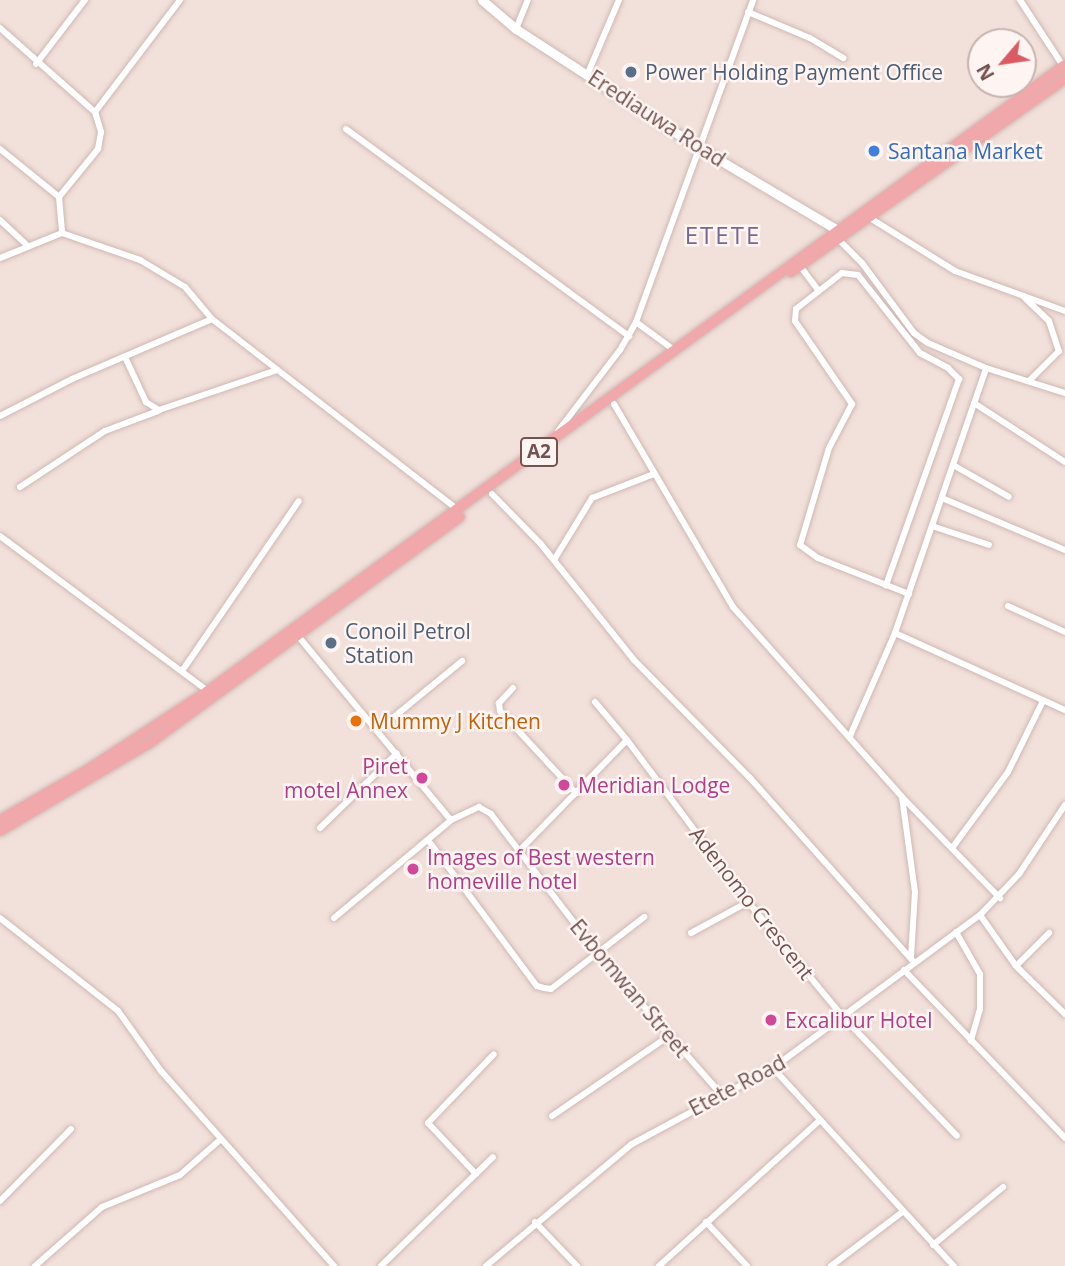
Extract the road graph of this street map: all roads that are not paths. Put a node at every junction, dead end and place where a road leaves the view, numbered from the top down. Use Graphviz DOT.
graph roads {
  1 [pos="85,0"];
  2 [pos="180,0"];
  3 [pos="482,0"];
  4 [pos="528,0"];
  5 [pos="619,0"];
  6 [pos="753,0"];
  7 [pos="1020,0"];
  8 [pos="748,12"];
  9 [pos="0,28"];
  10 [pos="516,29"];
  11 [pos="843,58"];
  12 [pos="36,64"];
  13 [pos="1064,66"];
  14 [pos="588,73"];
  15 [pos="1065,79"];
  16 [pos="1047,85"];
  17 [pos="95,113"];
  18 [pos="346,129"];
  19 [pos="0,149"];
  20 [pos="701,149"];
  21 [pos="59,197"];
  22 [pos="870,218"];
  23 [pos="0,220"];
  24 [pos="62,233"];
  25 [pos="837,234"];
  26 [pos="26,244"];
  27 [pos="0,258"];
  28 [pos="800,266"];
  29 [pos="819,291"];
  30 [pos="1022,295"];
  31 [pos="1064,311"];
  32 [pos="212,319"];
  33 [pos="1049,321"];
  34 [pos="636,322"];
  35 [pos="629,336"];
  36 [pos="676,351"];
  37 [pos="125,357"];
  38 [pos="986,368"];
  39 [pos="277,370"];
  40 [pos="1029,382"];
  41 [pos="1065,393"];
  42 [pos="974,403"];
  43 [pos="614,404"];
  44 [pos="159,410"];
  45 [pos="0,416"];
  46 [pos="552,443"];
  47 [pos="1065,462"];
  48 [pos="953,465"];
  49 [pos="654,474"];
  50 [pos="20,487"];
  51 [pos="492,494"];
  52 [pos="1009,497"];
  53 [pos="942,498"];
  54 [pos="299,501"];
  55 [pos="458,510"];
  56 [pos="932,526"];
  57 [pos="0,536"];
  58 [pos="989,545"];
  59 [pos="1065,550"];
  60 [pos="554,560"];
  61 [pos="886,585"];
  62 [pos="909,594"];
  63 [pos="1008,606"];
  64 [pos="1065,632"];
  65 [pos="895,634"];
  66 [pos="298,635"];
  67 [pos="462,661"];
  68 [pos="182,671"];
  69 [pos="513,688"];
  70 [pos="208,691"];
  71 [pos="1043,701"];
  72 [pos="595,702"];
  73 [pos="1065,710"];
  74 [pos="377,730"];
  75 [pos="850,736"];
  76 [pos="627,740"];
  77 [pos="397,752"];
  78 [pos="576,793"];
  79 [pos="50,797"];
  80 [pos="902,797"];
  81 [pos="1065,805"];
  82 [pos="0,820"];
  83 [pos="452,820"];
  84 [pos="320,828"];
  85 [pos="0,831"];
  86 [pos="428,840"];
  87 [pos="952,848"];
  88 [pos="520,850"];
  89 [pos="1000,898"];
  90 [pos="748,902"];
  91 [pos="980,915"];
  92 [pos="644,917"];
  93 [pos="0,918"];
  94 [pos="334,918"];
  95 [pos="956,932"];
  96 [pos="691,933"];
  97 [pos="1049,933"];
  98 [pos="598,954"];
  99 [pos="913,961"];
  100 [pos="1016,966"];
  101 [pos="904,970"];
  102 [pos="1065,1014"];
  103 [pos="844,1018"];
  104 [pos="669,1036"];
  105 [pos="971,1041"];
  106 [pos="494,1054"];
  107 [pos="773,1068"];
  108 [pos="721,1094"];
  109 [pos="552,1116"];
  110 [pos="818,1121"];
  111 [pos="71,1129"];
  112 [pos="957,1136"];
  113 [pos="1065,1138"];
  114 [pos="220,1140"];
  115 [pos="494,1157"];
  116 [pos="476,1174"];
  117 [pos="1003,1187"];
  118 [pos="0,1201"];
  119 [pos="901,1213"];
  120 [pos="535,1222"];
  121 [pos="706,1222"];
  122 [pos="933,1245"];
  123 [pos="948,1259"];
  124 [pos="35,1266"];
  125 [pos="334,1266"];
  126 [pos="381,1266"];
  127 [pos="486,1266"];
  128 [pos="577,1266"];
  129 [pos="659,1266"];
  130 [pos="747,1266"];
  131 [pos="831,1266"];
  132 [pos="940,1266"];
  133 [pos="954,1266"];
  1 -- 12 [label="street"];
  2 -- 17 [label="street"];
  3 -- 10 [label="street, Erediauwa Road"];
  4 -- 10 [label="street"];
  5 -- 14 [label="street"];
  6 -- 8 [label="street"];
  7 -- 13 [label="street"];
  8 -- 11 [label="street"];
  8 -- 20 [label="street"];
  9 -- 12 [label="street"];
  10 -- 14 [label="street, Erediauwa Road"];
  12 -- 17 [label="street"];
  13 -- 16 [label="highway, A2"];
  14 -- 20 [label="street, Erediauwa Road"];
  15 -- 16 [label="highway, A2"];
  16 -- 22 [label="highway, A2"];
  16 -- 25 [label="highway, A2"];
  17 -- 21 [label="street"];
  18 -- 35 [label="street"];
  19 -- 21 [label="street"];
  20 -- 25 [label="street, Erediauwa Road"];
  20 -- 34 [label="street"];
  21 -- 24 [label="street"];
  22 -- 25 [label="highway, A2"];
  22 -- 30 [label="street"];
  23 -- 26 [label="street"];
  24 -- 26 [label="street"];
  24 -- 32 [label="street"];
  25 -- 28 [label="highway, A2"];
  25 -- 36 [label="highway, A2"];
  25 -- 38 [label="street"];
  26 -- 27 [label="street"];
  28 -- 29 [label="street"];
  28 -- 43 [label="highway, A2"];
  29 -- 61 [label="street"];
  29 -- 61 [label="street"];
  30 -- 31 [label="street"];
  30 -- 33 [label="street"];
  31 -- 33 [label="street"];
  32 -- 37 [label="street"];
  32 -- 39 [label="street"];
  33 -- 40 [label="street"];
  34 -- 35 [label="street"];
  34 -- 36 [label="street"];
  35 -- 46 [label="street"];
  36 -- 46 [label="highway, A2"];
  37 -- 44 [label="street"];
  37 -- 45 [label="street"];
  38 -- 40 [label="street"];
  38 -- 42 [label="street"];
  39 -- 44 [label="street"];
  39 -- 55 [label="street"];
  40 -- 41 [label="street"];
  42 -- 47 [label="street"];
  42 -- 48 [label="street"];
  43 -- 49 [label="street"];
  43 -- 51 [label="highway, A2"];
  44 -- 50 [label="street"];
  46 -- 55 [label="highway, A2"];
  48 -- 52 [label="street"];
  48 -- 53 [label="street"];
  49 -- 60 [label="street"];
  49 -- 75 [label="street"];
  51 -- 60 [label="street"];
  51 -- 66 [label="highway, A2"];
  53 -- 56 [label="street"];
  53 -- 59 [label="street"];
  54 -- 68 [label="street"];
  55 -- 70 [label="highway, A2"];
  56 -- 58 [label="street"];
  56 -- 62 [label="street"];
  57 -- 68 [label="street"];
  60 -- 99 [label="street"];
  61 -- 62 [label="street"];
  62 -- 65 [label="street"];
  63 -- 64 [label="street"];
  65 -- 71 [label="street"];
  65 -- 75 [label="street"];
  66 -- 74 [label="street"];
  66 -- 79 [label="highway, A2"];
  67 -- 74 [label="street"];
  68 -- 70 [label="street"];
  69 -- 78 [label="street"];
  70 -- 79 [label="highway, A2"];
  71 -- 73 [label="street"];
  71 -- 87 [label="street"];
  72 -- 76 [label="street, Adenomo Crescent"];
  74 -- 77 [label="street"];
  75 -- 80 [label="street"];
  76 -- 78 [label="street"];
  76 -- 90 [label="street, Adenomo Crescent"];
  77 -- 83 [label="street"];
  77 -- 84 [label="street"];
  78 -- 88 [label="street"];
  79 -- 82 [label="highway, A2"];
  79 -- 85 [label="highway, A2"];
  80 -- 87 [label="street"];
  80 -- 99 [label="street"];
  81 -- 89 [label="street, Etete Road"];
  83 -- 86 [label="street, Evbomwan Street"];
  83 -- 88 [label="street, Evbomwan Street"];
  86 -- 94 [label="street, Evbomwan Street"];
  86 -- 98 [label="street"];
  87 -- 89 [label="street"];
  88 -- 98 [label="street, Evbomwan Street"];
  89 -- 91 [label="street, Etete Road"];
  90 -- 96 [label="street"];
  90 -- 103 [label="street, Adenomo Crescent"];
  91 -- 95 [label="street, Etete Road"];
  91 -- 100 [label="street"];
  92 -- 98 [label="street"];
  93 -- 114 [label="street"];
  95 -- 99 [label="street, Etete Road"];
  95 -- 105 [label="street"];
  97 -- 100 [label="street"];
  98 -- 104 [label="street, Evbomwan Street"];
  99 -- 101 [label="street, Etete Road"];
  100 -- 102 [label="street"];
  101 -- 103 [label="street, Etete Road"];
  101 -- 105 [label="street"];
  103 -- 107 [label="street, Etete Road"];
  103 -- 112 [label="street, Adenomo Crescent"];
  104 -- 108 [label="street, Evbomwan Street"];
  104 -- 109 [label="street"];
  105 -- 113 [label="street"];
  106 -- 116 [label="street"];
  107 -- 108 [label="street, Etete Road"];
  107 -- 110 [label="street"];
  108 -- 120 [label="street, Etete Road"];
  110 -- 119 [label="street"];
  110 -- 121 [label="street"];
  111 -- 118 [label="street"];
  114 -- 124 [label="street"];
  114 -- 125 [label="street"];
  115 -- 116 [label="street"];
  116 -- 126 [label="street"];
  117 -- 122 [label="street"];
  119 -- 122 [label="street"];
  119 -- 131 [label="street"];
  120 -- 127 [label="street, Etete Road"];
  120 -- 128 [label="street"];
  121 -- 129 [label="street"];
  121 -- 130 [label="street"];
  122 -- 123 [label="street"];
  123 -- 132 [label="street"];
  123 -- 133 [label="street"];
}
